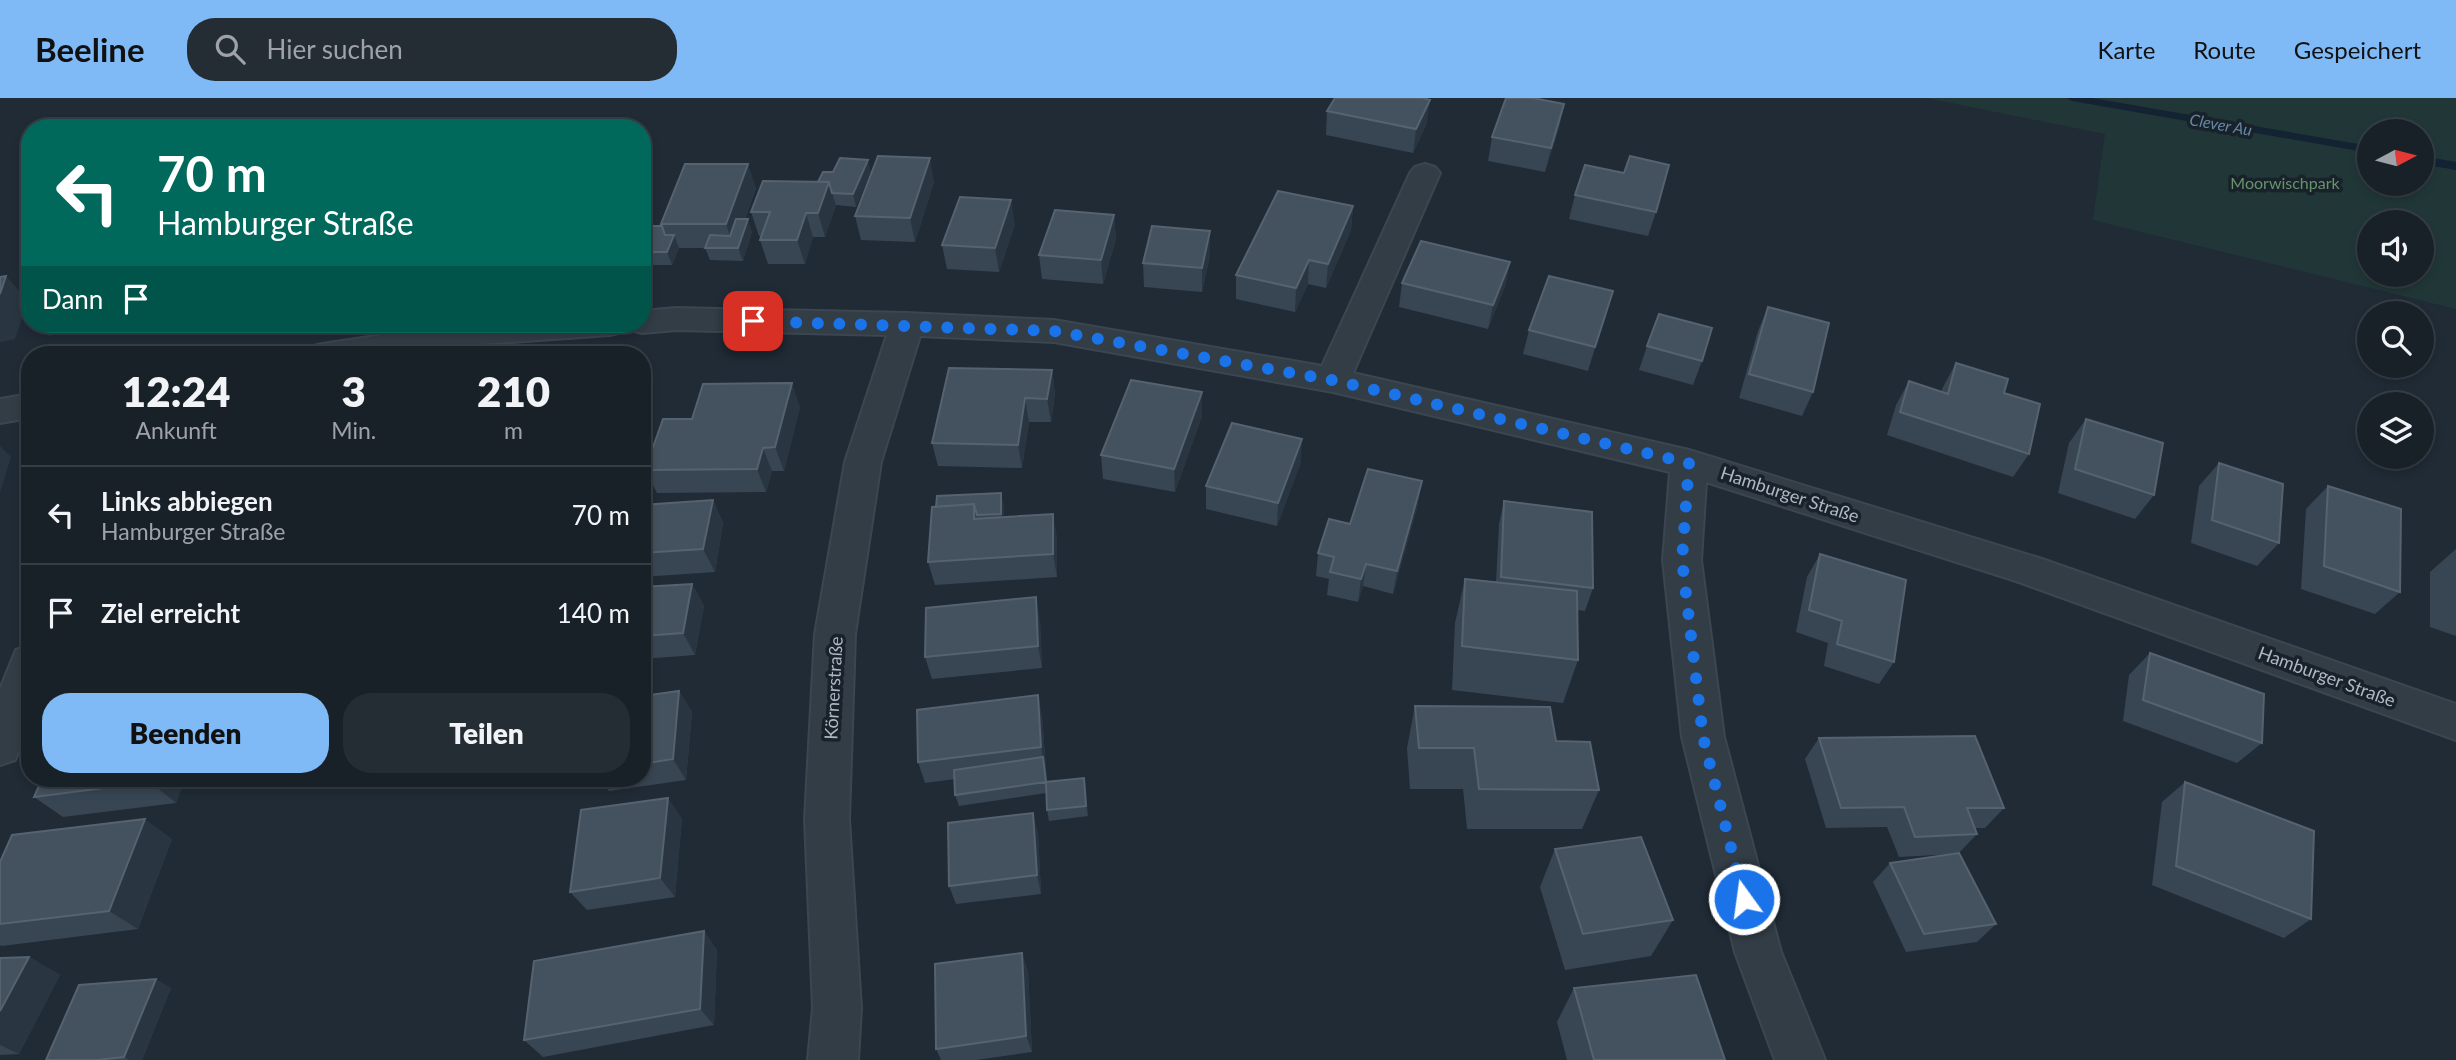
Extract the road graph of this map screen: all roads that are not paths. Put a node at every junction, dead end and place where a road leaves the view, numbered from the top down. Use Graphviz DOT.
graph roads {
  1 [pos="1425,173"];
  2 [pos="651,320"];
  3 [pos="907,324"];
  4 [pos="483,333"];
  5 [pos="378,346"];
  6 [pos="1332,380"];
  7 [pos="21,408"];
  8 [pos="0,411"];
  9 [pos="1689,463"];
  10 [pos="21,688"];
  11 [pos="2456,722"];
  12 [pos="0,747"];
  13 [pos="834,1060"];
  14 [pos="1800,1060"];
  1 -- 6 [label="street"];
  2 -- 3 [label="street, Hamburger Straße"];
  3 -- 6 [label="street, Hamburger Straße"];
  3 -- 13 [label="street, Körnerstraße"];
  4 -- 5 [label="street"];
  6 -- 9 [label="street, Hamburger Straße"];
  7 -- 8 [label="street"];
  9 -- 11 [label="street, Hamburger Straße"];
  9 -- 14 [label="street"];
  10 -- 12 [label="street"];
}
